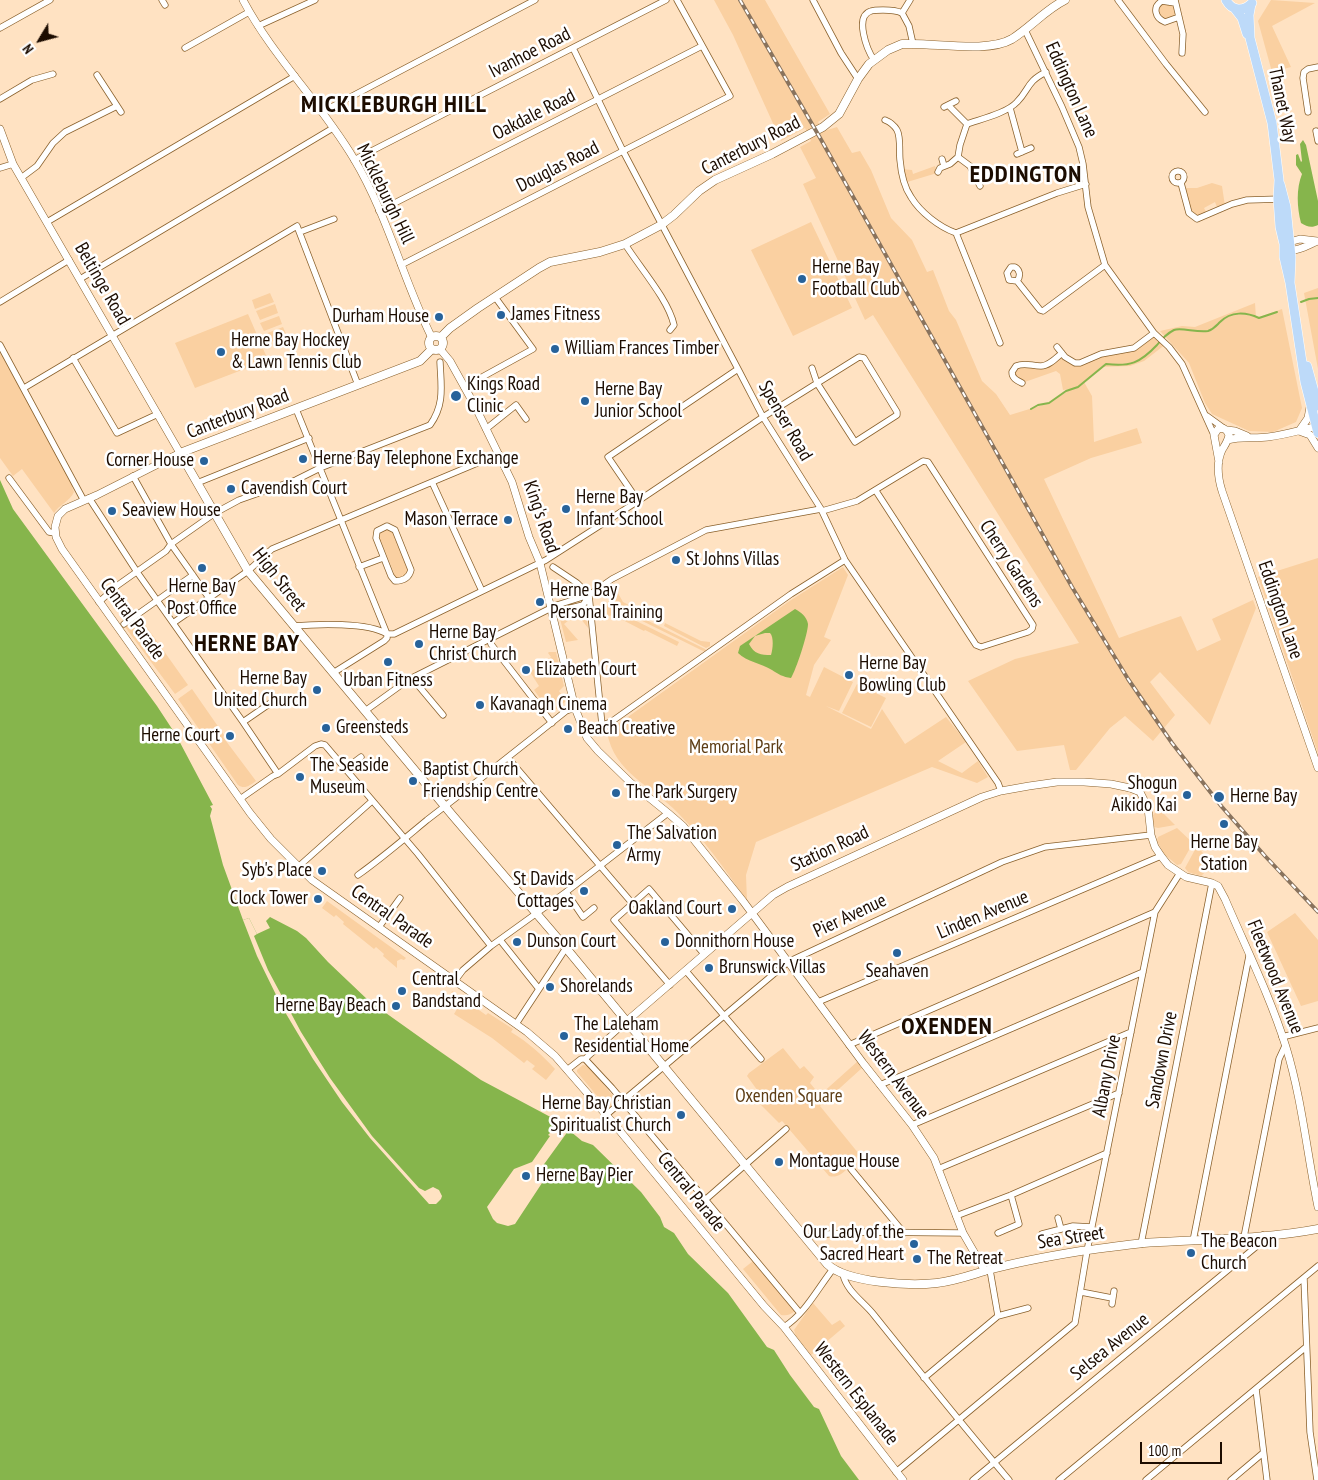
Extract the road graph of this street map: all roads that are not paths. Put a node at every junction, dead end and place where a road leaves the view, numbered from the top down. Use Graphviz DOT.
graph roads {
  1 [pos="50,0"];
  2 [pos="243,0"];
  3 [pos="315,0"];
  4 [pos="535,0"];
  5 [pos="666,0"];
  6 [pos="677,0"];
  7 [pos="813,0"];
  8 [pos="910,0"];
  9 [pos="1118,0"];
  10 [pos="1061,1"];
  11 [pos="1175,2"];
  12 [pos="1252,2"];
  13 [pos="1227,3"];
  14 [pos="249,12"];
  15 [pos="902,14"];
  16 [pos="1179,17"];
  17 [pos="258,26"];
  18 [pos="0,28"];
  19 [pos="1025,30"];
  20 [pos="1183,34"];
  21 [pos="1190,34"];
  22 [pos="1250,38"];
  23 [pos="913,44"];
  24 [pos="702,46"];
  25 [pos="185,48"];
  26 [pos="573,48"];
  27 [pos="1182,53"];
  28 [pos="874,60"];
  29 [pos="1318,68"];
  30 [pos="1046,72"];
  31 [pos="53,74"];
  32 [pos="97,75"];
  33 [pos="295,76"];
  34 [pos="858,79"];
  35 [pos="0,99"];
  36 [pos="599,99"];
  37 [pos="956,101"];
  38 [pos="117,106"];
  39 [pos="1010,108"];
  40 [pos="121,112"];
  41 [pos="322,112"];
  42 [pos="1205,112"];
  43 [pos="1308,112"];
  44 [pos="885,120"];
  45 [pos="967,124"];
  46 [pos="333,128"];
  47 [pos="0,129"];
  48 [pos="1316,131"];
  49 [pos="1318,141"];
  50 [pos="1031,148"];
  51 [pos="623,151"];
  52 [pos="958,157"];
  53 [pos="942,159"];
  54 [pos="354,160"];
  55 [pos="13,164"];
  56 [pos="944,166"];
  57 [pos="0,168"];
  58 [pos="938,172"];
  59 [pos="21,178"];
  60 [pos="1181,183"];
  61 [pos="1086,184"];
  62 [pos="979,186"];
  63 [pos="1281,199"];
  64 [pos="379,211"];
  65 [pos="334,220"];
  66 [pos="47,222"];
  67 [pos="661,225"];
  68 [pos="299,229"];
  69 [pos="956,233"];
  70 [pos="1318,241"];
  71 [pos="626,244"];
  72 [pos="1287,246"];
  73 [pos="69,260"];
  74 [pos="401,265"];
  75 [pos="1105,265"];
  76 [pos="80,278"];
  77 [pos="1017,281"];
  78 [pos="655,288"];
  79 [pos="649,293"];
  80 [pos="495,297"];
  81 [pos="0,302"];
  82 [pos="670,330"];
  83 [pos="1154,333"];
  84 [pos="112,335"];
  85 [pos="431,336"];
  86 [pos="441,337"];
  87 [pos="1000,343"];
  88 [pos="1177,344"];
  89 [pos="0,345"];
  90 [pos="1057,347"];
  91 [pos="436,349"];
  92 [pos="1172,350"];
  93 [pos="1062,354"];
  94 [pos="73,358"];
  95 [pos="440,362"];
  96 [pos="812,368"];
  97 [pos="738,369"];
  98 [pos="817,383"];
  99 [pos="1022,383"];
  100 [pos="358,386"];
  101 [pos="464,387"];
  102 [pos="24,388"];
  103 [pos="1314,406"];
  104 [pos="296,409"];
  105 [pos="158,414"];
  106 [pos="1205,414"];
  107 [pos="763,417"];
  108 [pos="526,420"];
  109 [pos="1317,428"];
  110 [pos="486,429"];
  111 [pos="1226,430"];
  112 [pos="1298,431"];
  113 [pos="308,438"];
  114 [pos="1214,438"];
  115 [pos="1252,438"];
  116 [pos="1227,441"];
  117 [pos="1318,448"];
  118 [pos="180,454"];
  119 [pos="499,454"];
  120 [pos="1219,462"];
  121 [pos="320,468"];
  122 [pos="133,476"];
  123 [pos="9,478"];
  124 [pos="432,482"];
  125 [pos="197,483"];
  126 [pos="876,491"];
  127 [pos="86,499"];
  128 [pos="638,501"];
  129 [pos="821,510"];
  130 [pos="215,514"];
  131 [pos="341,519"];
  132 [pos="55,533"];
  133 [pos="171,544"];
  134 [pos="384,558"];
  135 [pos="845,560"];
  136 [pos="540,563"];
  137 [pos="359,567"];
  138 [pos="554,567"];
  139 [pos="248,571"];
  140 [pos="137,572"];
  141 [pos="193,575"];
  142 [pos="482,591"];
  143 [pos="589,595"];
  144 [pos="209,598"];
  145 [pos="157,599"];
  146 [pos="99,602"];
  147 [pos="551,608"];
  148 [pos="173,623"];
  149 [pos="124,624"];
  150 [pos="294,626"];
  151 [pos="387,634"];
  152 [pos="490,638"];
  153 [pos="333,673"];
  154 [pos="412,678"];
  155 [pos="272,702"];
  156 [pos="575,708"];
  157 [pos="365,711"];
  158 [pos="443,715"];
  159 [pos="243,722"];
  160 [pos="552,723"];
  161 [pos="361,757"];
  162 [pos="508,758"];
  163 [pos="1318,768"];
  164 [pos="346,769"];
  165 [pos="278,774"];
  166 [pos="1001,790"];
  167 [pos="240,799"];
  168 [pos="372,801"];
  169 [pos="445,806"];
  170 [pos="668,813"];
  171 [pos="1151,834"];
  172 [pos="404,838"];
  173 [pos="1161,856"];
  174 [pos="600,866"];
  175 [pos="298,867"];
  176 [pos="1180,873"];
  177 [pos="358,875"];
  178 [pos="1212,883"];
  179 [pos="566,892"];
  180 [pos="400,898"];
  181 [pos="632,903"];
  182 [pos="594,908"];
  183 [pos="752,912"];
  184 [pos="1155,912"];
  185 [pos="536,914"];
  186 [pos="379,927"];
  187 [pos="500,940"];
  188 [pos="491,946"];
  189 [pos="566,948"];
  190 [pos="704,954"];
  191 [pos="1249,956"];
  192 [pos="788,962"];
  193 [pos="686,970"];
  194 [pos="1143,972"];
  195 [pos="454,982"];
  196 [pos="670,985"];
  197 [pos="539,989"];
  198 [pos="818,1002"];
  199 [pos="724,1015"];
  200 [pos="626,1021"];
  201 [pos="516,1024"];
  202 [pos="1318,1028"];
  203 [pos="1131,1032"];
  204 [pos="1282,1037"];
  205 [pos="849,1045"];
  206 [pos="1286,1046"];
  207 [pos="585,1059"];
  208 [pos="761,1060"];
  209 [pos="664,1067"];
  210 [pos="567,1070"];
  211 [pos="880,1086"];
  212 [pos="1119,1093"];
  213 [pos="622,1101"];
  214 [pos="606,1115"];
  215 [pos="912,1126"];
  216 [pos="786,1129"];
  217 [pos="1107,1153"];
  218 [pos="746,1165"];
  219 [pos="851,1169"];
  220 [pos="938,1169"];
  221 [pos="1011,1194"];
  222 [pos="705,1200"];
  223 [pos="1318,1207"];
  224 [pos="956,1216"];
  225 [pos="1058,1218"];
  226 [pos="1092,1227"];
  227 [pos="1061,1229"];
  228 [pos="1318,1229"];
  229 [pos="904,1233"];
  230 [pos="963,1233"];
  231 [pos="998,1234"];
  232 [pos="1042,1234"];
  233 [pos="1263,1235"];
  234 [pos="1244,1237"];
  235 [pos="806,1238"];
  236 [pos="1193,1241"];
  237 [pos="1141,1244"];
  238 [pos="1087,1251"];
  239 [pos="1318,1266"];
  240 [pos="833,1269"];
  241 [pos="988,1270"];
  242 [pos="843,1274"];
  243 [pos="1304,1278"];
  244 [pos="1114,1291"];
  245 [pos="1081,1292"];
  246 [pos="1028,1308"];
  247 [pos="800,1313"];
  248 [pos="998,1316"];
  249 [pos="784,1327"];
  250 [pos="1306,1347"];
  251 [pos="924,1378"];
  252 [pos="1256,1389"];
  253 [pos="959,1420"];
  254 [pos="1263,1453"];
  255 [pos="994,1462"];
  256 [pos="1317,1462"];
  257 [pos="896,1472"];
  258 [pos="903,1480"];
  259 [pos="973,1480"];
  260 [pos="1009,1480"];
  261 [pos="1059,1480"];
  262 [pos="1146,1480"];
  263 [pos="1231,1480"];
  264 [pos="1267,1480"];
  265 [pos="1317,1480"];
  1 -- 18 [label="street"];
  2 -- 14 [label="street, Mickleburgh Hill"];
  3 -- 17 [label="street"];
  4 -- 41 [label="street"];
  5 -- 26 [label="street, Ivanhoe Road"];
  6 -- 24 [label="street"];
  7 -- 34 [label="street"];
  8 -- 15 [label="street"];
  9 -- 42 [label="street"];
  10 -- 19 [label="main road, Canterbury Road"];
  11 -- 16 [label="street"];
  11 -- 16 [label="street"];
  12 -- 13 [label="main road"];
  12 -- 22 [label="main road, Thanet Way"];
  13 -- 22 [label="main road, Thanet Way"];
  14 -- 17 [label="street, Mickleburgh Hill"];
  14 -- 25 [label="street"];
  15 -- 23 [label="street"];
  15 -- 28 [label="street"];
  16 -- 20 [label="street"];
  17 -- 33 [label="street, Mickleburgh Hill"];
  19 -- 23 [label="main road, Canterbury Road"];
  19 -- 30 [label="street, Eddington Lane"];
  20 -- 21 [label="street"];
  20 -- 27 [label="street"];
  22 -- 63 [label="main road, Thanet Way"];
  23 -- 28 [label="main road, Canterbury Road"];
  24 -- 36 [label="street, Oakdale Road"];
  24 -- 51 [label="street, Douglas Road"];
  26 -- 36 [label="street, Spenser Road"];
  26 -- 54 [label="street, Ivanhoe Road"];
  28 -- 34 [label="main road, Canterbury Road"];
  29 -- 43 [label="street"];
  30 -- 39 [label="street"];
  30 -- 61 [label="street, Eddington Lane"];
  31 -- 35 [label="street"];
  32 -- 38 [label="street"];
  33 -- 41 [label="street, Mickleburgh Hill"];
  33 -- 66 [label="street"];
  34 -- 67 [label="main road, Canterbury Road"];
  36 -- 51 [label="street, Spenser Road"];
  36 -- 64 [label="street, Oakdale Road"];
  37 -- 45 [label="street"];
  38 -- 40 [label="street"];
  38 -- 59 [label="street"];
  39 -- 45 [label="street"];
  39 -- 50 [label="street"];
  41 -- 46 [label="street, Mickleburgh Hill"];
  44 -- 69 [label="street"];
  45 -- 52 [label="street"];
  46 -- 54 [label="street, Mickleburgh Hill"];
  46 -- 76 [label="street"];
  47 -- 55 [label="street, Beltinge Road"];
  48 -- 49 [label="street"];
  51 -- 67 [label="street, Spenser Road"];
  51 -- 74 [label="street, Douglas Road"];
  52 -- 56 [label="street"];
  52 -- 62 [label="street"];
  53 -- 56 [label="street"];
  54 -- 64 [label="street, Mickleburgh Hill"];
  55 -- 57 [label="street"];
  55 -- 59 [label="street, Beltinge Road"];
  56 -- 58 [label="street"];
  59 -- 66 [label="street, Beltinge Road"];
  60 -- 63 [label="street"];
  61 -- 69 [label="street"];
  61 -- 75 [label="street, Eddington Lane"];
  63 -- 72 [label="main road, Thanet Way"];
  64 -- 74 [label="street, Mickleburgh Hill"];
  65 -- 68 [label="street"];
  66 -- 73 [label="street, Beltinge Road"];
  67 -- 71 [label="main road, Canterbury Road"];
  67 -- 97 [label="street, Spenser Road"];
  68 -- 84 [label="street"];
  68 -- 100 [label="street"];
  69 -- 87 [label="street"];
  70 -- 72 [label="street"];
  71 -- 78 [label="street"];
  71 -- 80 [label="main road, Canterbury Road"];
  72 -- 103 [label="main road, Thanet Way"];
  73 -- 76 [label="street, Beltinge Road"];
  73 -- 81 [label="street"];
  74 -- 85 [label="street, Mickleburgh Hill"];
  75 -- 77 [label="street"];
  75 -- 83 [label="street, Eddington Lane"];
  76 -- 84 [label="street, Beltinge Road"];
  78 -- 79 [label="street"];
  78 -- 82 [label="street"];
  80 -- 86 [label="main road, Canterbury Road"];
  80 -- 101 [label="street"];
  83 -- 92 [label="street, Eddington Lane"];
  83 -- 93 [label="street"];
  84 -- 94 [label="street"];
  84 -- 105 [label="street, Beltinge Road"];
  85 -- 86 [label="main road"];
  85 -- 91 [label="main road"];
  86 -- 91 [label="main road"];
  88 -- 92 [label="street"];
  89 -- 102 [label="street"];
  90 -- 93 [label="street"];
  91 -- 100 [label="main road, Canterbury Road"];
  91 -- 101 [label="street, King's Road"];
  92 -- 106 [label="street, Eddington Lane"];
  93 -- 99 [label="street"];
  94 -- 102 [label="street"];
  94 -- 105 [label="street"];
  95 -- 121 [label="street"];
  96 -- 98 [label="street"];
  97 -- 107 [label="street, Spenser Road"];
  97 -- 128 [label="street"];
  98 -- 98 [label="street"];
  98 -- 107 [label="street"];
  100 -- 104 [label="main road, Canterbury Road"];
  101 -- 110 [label="street, King's Road"];
  102 -- 127 [label="street"];
  103 -- 109 [label="main road, Thanet Way"];
  103 -- 112 [label="street"];
  104 -- 113 [label="street"];
  104 -- 118 [label="main road, Canterbury Road"];
  105 -- 118 [label="street, Beltinge Road"];
  106 -- 111 [label="street, Eddington Lane"];
  106 -- 114 [label="street, Eddington Lane"];
  107 -- 128 [label="street"];
  107 -- 129 [label="street, Spenser Road"];
  108 -- 110 [label="street"];
  109 -- 112 [label="street"];
  110 -- 119 [label="street, King's Road"];
  111 -- 114 [label="street"];
  111 -- 115 [label="street"];
  111 -- 116 [label="street"];
  112 -- 115 [label="street"];
  112 -- 117 [label="street"];
  113 -- 121 [label="street"];
  113 -- 125 [label="street"];
  114 -- 116 [label="street"];
  114 -- 120 [label="street, Eddington Lane"];
  115 -- 116 [label="street"];
  116 -- 120 [label="street, Eddington Lane"];
  118 -- 122 [label="street, Canterbury Road"];
  118 -- 125 [label="main road, High Street"];
  119 -- 124 [label="street"];
  119 -- 136 [label="street, King's Road"];
  120 -- 163 [label="street, Eddington Lane"];
  121 -- 130 [label="street"];
  121 -- 131 [label="street"];
  122 -- 127 [label="street, Canterbury Road"];
  122 -- 133 [label="street"];
  123 -- 132 [label="street"];
  124 -- 131 [label="street"];
  124 -- 142 [label="street"];
  125 -- 130 [label="main road, High Street"];
  126 -- 126 [label="street, Cherry Gardens"];
  126 -- 129 [label="street, Cherry Gardens"];
  127 -- 132 [label="street"];
  127 -- 140 [label="street"];
  128 -- 136 [label="street"];
  129 -- 135 [label="street, Spenser Road"];
  129 -- 143 [label="street, Cherry Gardens"];
  130 -- 133 [label="street"];
  130 -- 139 [label="main road, High Street"];
  131 -- 137 [label="street"];
  131 -- 139 [label="street"];
  132 -- 146 [label="street, Central Parade"];
  133 -- 140 [label="street"];
  133 -- 141 [label="street"];
  134 -- 134 [label="street"];
  134 -- 137 [label="street"];
  135 -- 143 [label="street"];
  135 -- 166 [label="street, Spenser Road"];
  136 -- 142 [label="street"];
  136 -- 147 [label="street, King's Road"];
  137 -- 151 [label="street"];
  138 -- 143 [label="street"];
  139 -- 144 [label="street"];
  139 -- 150 [label="main road, High Street"];
  140 -- 145 [label="street"];
  140 -- 146 [label="street"];
  141 -- 144 [label="street"];
  141 -- 145 [label="street"];
  142 -- 151 [label="street"];
  143 -- 147 [label="street, Cherry Gardens"];
  144 -- 148 [label="street"];
  145 -- 148 [label="street"];
  145 -- 149 [label="street"];
  146 -- 167 [label="street, Central Parade"];
  147 -- 152 [label="street"];
  147 -- 156 [label="street, King's Road"];
  148 -- 159 [label="street"];
  150 -- 151 [label="street"];
  150 -- 153 [label="main road, High Street"];
  151 -- 153 [label="street"];
  152 -- 154 [label="street"];
  152 -- 160 [label="street"];
  153 -- 157 [label="main road, High Street"];
  154 -- 157 [label="street"];
  154 -- 158 [label="street"];
  155 -- 159 [label="street"];
  156 -- 160 [label="street"];
  156 -- 170 [label="street, King's Road"];
  157 -- 169 [label="main road, High Street"];
  159 -- 165 [label="street"];
  160 -- 162 [label="street"];
  161 -- 164 [label="street"];
  162 -- 169 [label="street"];
  162 -- 174 [label="street"];
  164 -- 165 [label="street"];
  164 -- 168 [label="street"];
  165 -- 167 [label="street"];
  166 -- 171 [label="street, Station Road"];
  166 -- 183 [label="street, Station Road"];
  167 -- 175 [label="street, Central Parade"];
  168 -- 172 [label="street"];
  168 -- 175 [label="street"];
  169 -- 172 [label="street"];
  169 -- 185 [label="main road, High Street"];
  170 -- 174 [label="street"];
  170 -- 183 [label="street, King's Road"];
  171 -- 173 [label="street"];
  171 -- 192 [label="street, Pier Avenue"];
  172 -- 177 [label="street"];
  172 -- 188 [label="street"];
  173 -- 176 [label="street"];
  173 -- 198 [label="street, Linden Avenue"];
  174 -- 179 [label="street"];
  174 -- 181 [label="street"];
  175 -- 186 [label="street, Central Parade"];
  176 -- 178 [label="street"];
  176 -- 184 [label="street, Albany Drive"];
  178 -- 191 [label="street, Fleetwood Avenue"];
  178 -- 237 [label="street, Sandown Drive"];
  179 -- 182 [label="street"];
  179 -- 185 [label="street"];
  180 -- 186 [label="street"];
  181 -- 190 [label="street"];
  181 -- 196 [label="street"];
  183 -- 190 [label="street, Station Road"];
  183 -- 192 [label="street, Western Avenue"];
  184 -- 194 [label="street, Albany Drive"];
  184 -- 205 [label="street"];
  185 -- 187 [label="street"];
  185 -- 189 [label="main road, High Street"];
  186 -- 195 [label="street, Central Parade"];
  187 -- 188 [label="street"];
  187 -- 197 [label="street"];
  188 -- 195 [label="street"];
  189 -- 197 [label="street"];
  189 -- 200 [label="main road, High Street"];
  190 -- 193 [label="street, Station Road"];
  191 -- 204 [label="street, Fleetwood Avenue"];
  191 -- 236 [label="street"];
  192 -- 198 [label="street, Western Avenue"];
  192 -- 199 [label="street, Pier Avenue"];
  193 -- 196 [label="street, Station Road"];
  193 -- 199 [label="street"];
  194 -- 203 [label="street, Albany Drive"];
  194 -- 211 [label="street"];
  195 -- 201 [label="street, Central Parade"];
  196 -- 200 [label="street, Station Road"];
  197 -- 201 [label="street"];
  198 -- 205 [label="street, Western Avenue"];
  199 -- 208 [label="street"];
  199 -- 209 [label="street, Pier Avenue"];
  200 -- 207 [label="street, Station Road"];
  200 -- 209 [label="main road, High Street"];
  201 -- 210 [label="street, Central Parade"];
  202 -- 204 [label="street"];
  203 -- 212 [label="street, Albany Drive"];
  203 -- 215 [label="street"];
  204 -- 206 [label="street, Fleetwood Avenue"];
  205 -- 211 [label="street, Western Avenue"];
  206 -- 223 [label="street, Fleetwood Avenue"];
  206 -- 234 [label="street"];
  207 -- 210 [label="street, Station Road"];
  207 -- 213 [label="street"];
  209 -- 213 [label="street, Pier Avenue"];
  209 -- 218 [label="main road, High Street"];
  210 -- 214 [label="street, Central Parade"];
  211 -- 215 [label="street, Western Avenue"];
  212 -- 217 [label="street, Albany Drive"];
  212 -- 220 [label="street"];
  213 -- 214 [label="street, Pier Avenue"];
  213 -- 222 [label="street"];
  214 -- 249 [label="street, Central Parade"];
  215 -- 220 [label="street, Western Avenue"];
  216 -- 218 [label="street"];
  217 -- 221 [label="street"];
  217 -- 226 [label="street, Albany Drive"];
  218 -- 222 [label="street"];
  218 -- 235 [label="main road, High Street"];
  219 -- 229 [label="street"];
  220 -- 224 [label="street, Western Avenue"];
  221 -- 224 [label="street"];
  221 -- 231 [label="street"];
  222 -- 247 [label="street"];
  224 -- 230 [label="street, Western Avenue"];
  225 -- 227 [label="street"];
  226 -- 227 [label="street"];
  226 -- 238 [label="street, Albany Drive"];
  227 -- 232 [label="street"];
  228 -- 233 [label="main road, Sea Street"];
  229 -- 230 [label="street"];
  229 -- 235 [label="street"];
  230 -- 241 [label="street, Western Avenue"];
  233 -- 234 [label="main road, Sea Street"];
  233 -- 255 [label="street, Selsea Avenue"];
  234 -- 236 [label="main road, Sea Street"];
  235 -- 240 [label="main road, High Street"];
  236 -- 237 [label="main road, Sea Street"];
  237 -- 238 [label="main road, Sea Street"];
  238 -- 241 [label="main road, Sea Street"];
  238 -- 245 [label="street, Albany Drive"];
  239 -- 243 [label="street"];
  240 -- 242 [label="main road, Sea Street"];
  240 -- 247 [label="street"];
  241 -- 242 [label="main road, Sea Street"];
  241 -- 248 [label="street"];
  242 -- 251 [label="street"];
  243 -- 250 [label="street"];
  243 -- 261 [label="street"];
  244 -- 245 [label="street"];
  245 -- 253 [label="street, Albany Drive"];
  246 -- 248 [label="street"];
  247 -- 249 [label="street"];
  248 -- 251 [label="street"];
  249 -- 257 [label="street, Western Esplanade"];
  250 -- 252 [label="street"];
  250 -- 256 [label="street"];
  251 -- 253 [label="street"];
  252 -- 254 [label="street"];
  252 -- 262 [label="street"];
  253 -- 255 [label="street"];
  253 -- 257 [label="street, Albany Drive"];
  254 -- 263 [label="street"];
  254 -- 264 [label="street"];
  255 -- 259 [label="street, Selsea Avenue"];
  255 -- 260 [label="street"];
  256 -- 265 [label="street"];
  257 -- 258 [label="street, Western Esplanade"];
}
